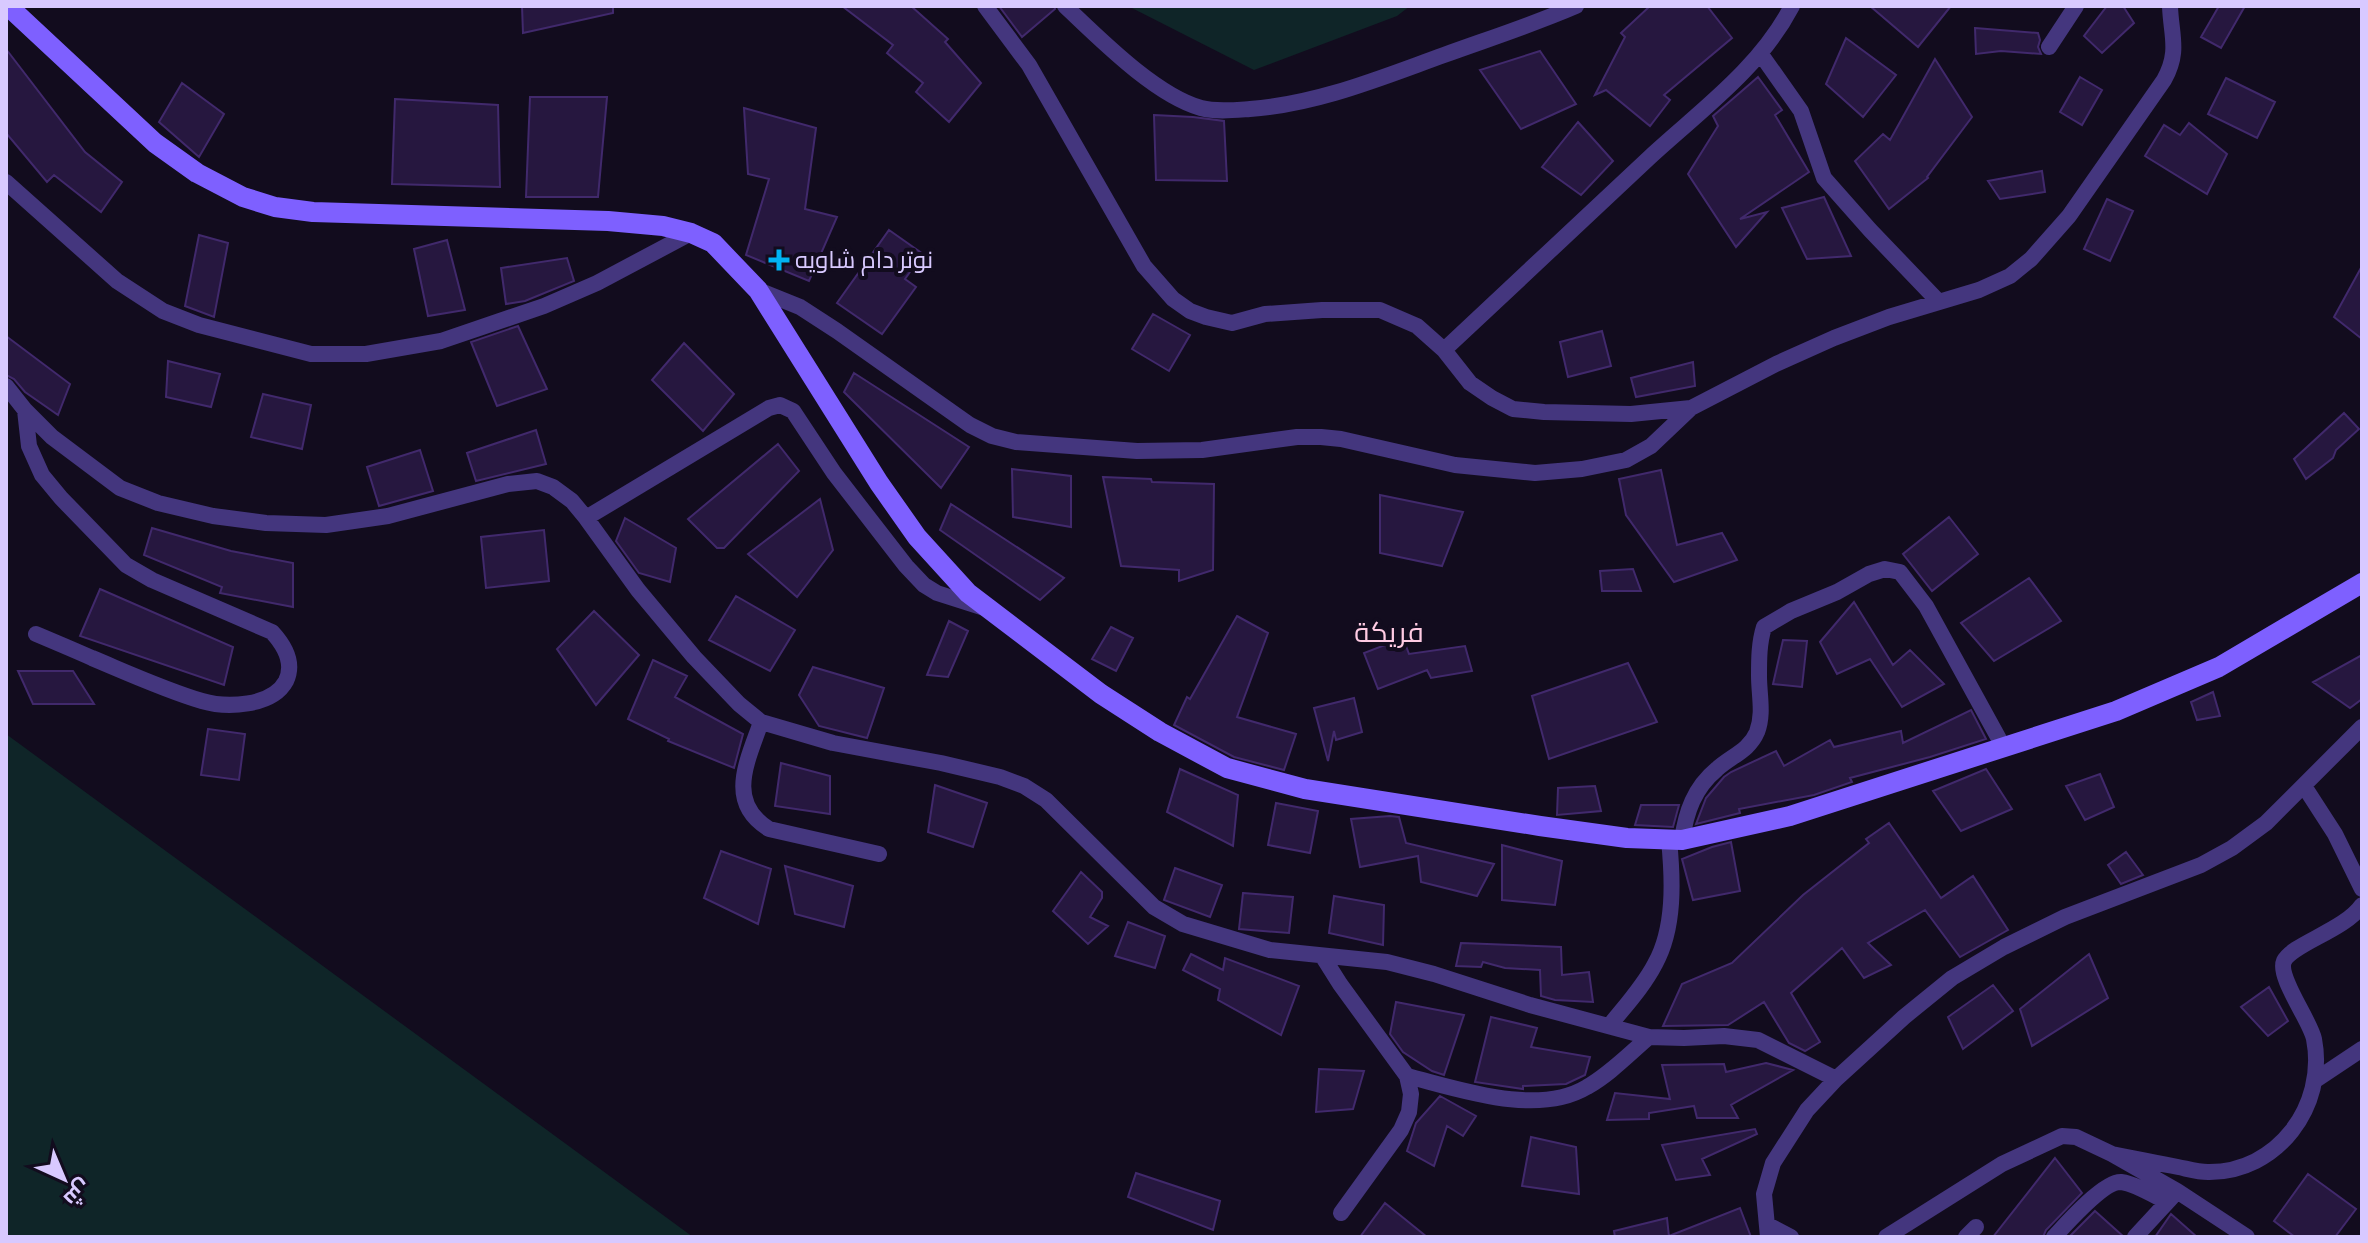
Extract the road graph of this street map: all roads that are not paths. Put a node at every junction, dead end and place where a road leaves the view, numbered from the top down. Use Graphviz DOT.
graph roads {
  1 [pos="8,6"];
  2 [pos="985,6"];
  3 [pos="1065,6"];
  4 [pos="1576,6"];
  5 [pos="1792,6"];
  6 [pos="2076,6"];
  7 [pos="2170,6"];
  8 [pos="2049,47"];
  9 [pos="1760,53"];
  10 [pos="6,182"];
  11 [pos="691,233"];
  12 [pos="758,290"];
  13 [pos="1938,301"];
  14 [pos="1444,350"];
  15 [pos="6,386"];
  16 [pos="1691,408"];
  17 [pos="25,410"];
  18 [pos="586,518"];
  19 [pos="2362,583"];
  20 [pos="990,611"];
  21 [pos="36,634"];
  22 [pos="761,722"];
  23 [pos="2362,727"];
  24 [pos="2004,748"];
  25 [pos="2304,786"];
  26 [pos="1676,840"];
  27 [pos="879,854"];
  28 [pos="2362,889"];
  29 [pos="2362,905"];
  30 [pos="1323,957"];
  31 [pos="1610,1025"];
  32 [pos="1649,1037"];
  33 [pos="2362,1049"];
  34 [pos="1407,1076"];
  35 [pos="1836,1079"];
  36 [pos="2314,1081"];
  37 [pos="2112,1154"];
  38 [pos="2172,1196"];
  39 [pos="1341,1213"];
  40 [pos="1768,1231"];
  41 [pos="2224,1232"];
  42 [pos="1791,1237"];
  43 [pos="1886,1237"];
  44 [pos="2054,1237"];
  45 [pos="2135,1237"];
  46 [pos="2247,1237"];
  1 -- 11 [label="street"];
  2 -- 14 [label="street"];
  3 -- 4 [label="street"];
  5 -- 9 [label="street"];
  6 -- 8 [label="street"];
  7 -- 13 [label="street"];
  9 -- 13 [label="street"];
  9 -- 14 [label="street"];
  10 -- 11 [label="street"];
  11 -- 12 [label="street"];
  12 -- 16 [label="street"];
  12 -- 20 [label="street"];
  13 -- 16 [label="street"];
  14 -- 16 [label="street"];
  15 -- 17 [label="street"];
  17 -- 18 [label="street"];
  17 -- 21 [label="street"];
  18 -- 20 [label="street"];
  18 -- 22 [label="street"];
  19 -- 24 [label="street"];
  20 -- 26 [label="street"];
  22 -- 27 [label="street"];
  22 -- 30 [label="street"];
  23 -- 25 [label="street"];
  24 -- 26 [label="street"];
  24 -- 26 [label="street"];
  25 -- 28 [label="street"];
  25 -- 35 [label="street"];
  26 -- 31 [label="street"];
  29 -- 36 [label="street"];
  30 -- 31 [label="street"];
  30 -- 34 [label="street"];
  31 -- 32 [label="street"];
  32 -- 34 [label="street"];
  32 -- 35 [label="street"];
  33 -- 36 [label="street"];
  34 -- 39 [label="street"];
  35 -- 40 [label="street"];
  36 -- 37 [label="street"];
  37 -- 38 [label="street"];
  37 -- 43 [label="street"];
  38 -- 41 [label="street"];
  38 -- 44 [label="street"];
  38 -- 45 [label="street"];
  40 -- 42 [label="street"];
  41 -- 46 [label="street"];
}
